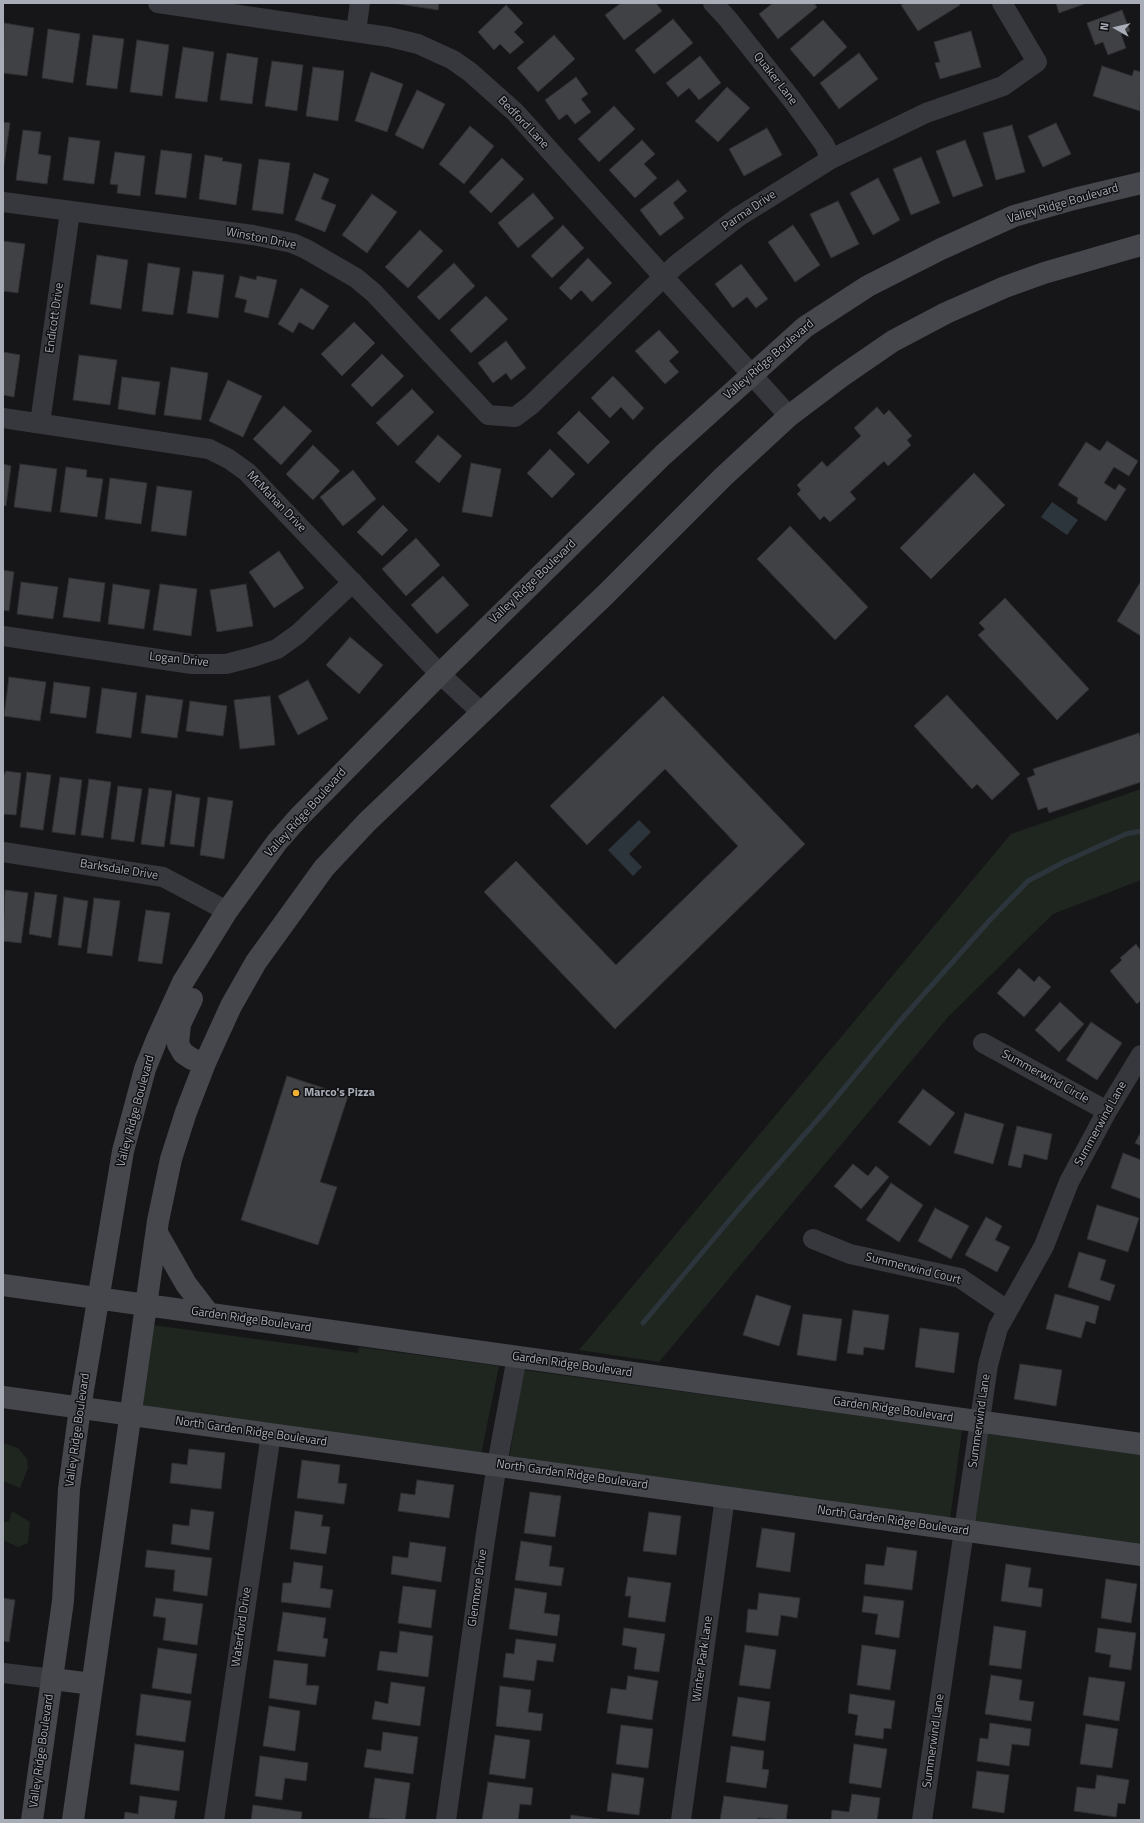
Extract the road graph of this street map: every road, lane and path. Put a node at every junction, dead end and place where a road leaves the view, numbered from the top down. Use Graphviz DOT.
graph roads {
  1 [pos="158,3"];
  2 [pos="360,3"];
  3 [pos="713,3"];
  4 [pos="1002,3"];
  5 [pos="356,31"];
  6 [pos="831,159"];
  7 [pos="1141,183"];
  8 [pos="3,202"];
  9 [pos="70,212"];
  10 [pos="1141,245"];
  11 [pos="663,278"];
  12 [pos="751,375"];
  13 [pos="788,416"];
  14 [pos="502,417"];
  15 [pos="3,418"];
  16 [pos="40,423"];
  17 [pos="353,582"];
  18 [pos="3,636"];
  19 [pos="440,674"];
  20 [pos="482,713"];
  21 [pos="3,852"];
  22 [pos="227,911"];
  23 [pos="206,945"];
  24 [pos="983,1043"];
  25 [pos="1141,1055"];
  26 [pos="205,1063"];
  27 [pos="1107,1111"];
  28 [pos="157,1233"];
  29 [pos="813,1239"];
  30 [pos="3,1285"];
  31 [pos="98,1298"];
  32 [pos="147,1305"];
  33 [pos="1007,1310"];
  34 [pos="209,1314"];
  35 [pos="517,1357"];
  36 [pos="3,1397"];
  37 [pos="80,1408"];
  38 [pos="131,1415"];
  39 [pos="980,1422"];
  40 [pos="271,1434"];
  41 [pos="1141,1444"];
  42 [pos="497,1464"];
  43 [pos="725,1497"];
  44 [pos="964,1531"];
  45 [pos="1141,1555"];
  46 [pos="3,1673"];
  47 [pos="53,1678"];
  48 [pos="92,1684"];
  49 [pos="32,1820"];
  50 [pos="73,1820"];
  51 [pos="214,1820"];
  52 [pos="446,1820"];
  53 [pos="681,1820"];
  54 [pos="922,1820"];
  1 -- 5 [label="street, Bedford Lane"];
  2 -- 5 [label="street"];
  3 -- 6 [label="street, Quaker Lane"];
  4 -- 6 [label="street, Parma Drive"];
  5 -- 11 [label="street, Bedford Lane"];
  6 -- 11 [label="street, Parma Drive"];
  7 -- 12 [label="main road, Valley Ridge Boulevard"];
  8 -- 9 [label="street, Winston Drive"];
  9 -- 14 [label="street, Winston Drive"];
  9 -- 16 [label="street, Endicott Drive"];
  10 -- 13 [label="main road"];
  11 -- 12 [label="street, Bedford Lane"];
  11 -- 14 [label="street, Parma Drive"];
  12 -- 13 [label="street, Bedford Lane"];
  12 -- 19 [label="main road, Valley Ridge Boulevard"];
  13 -- 20 [label="main road"];
  15 -- 16 [label="street, McMahan Drive"];
  16 -- 17 [label="street, McMahan Drive"];
  17 -- 18 [label="street, Logan Drive"];
  17 -- 19 [label="street, McMahan Drive"];
  19 -- 20 [label="street, McMahan Drive"];
  19 -- 22 [label="main road, Valley Ridge Boulevard"];
  20 -- 26 [label="main road"];
  21 -- 22 [label="street, Barksdale Drive"];
  22 -- 23 [label="main road, Valley Ridge Boulevard"];
  23 -- 26 [label="main road"];
  23 -- 31 [label="main road, Valley Ridge Boulevard"];
  24 -- 27 [label="street, Summerwind Circle"];
  25 -- 27 [label="street, Summerwind Lane"];
  26 -- 28 [label="main road"];
  27 -- 33 [label="street, Summerwind Lane"];
  28 -- 32 [label="main road"];
  28 -- 34 [label="main road"];
  29 -- 33 [label="street, Summerwind Court"];
  30 -- 31 [label="main road, Garden Ridge Boulevard"];
  31 -- 32 [label="main road, Garden Ridge Boulevard"];
  31 -- 37 [label="main road, Valley Ridge Boulevard"];
  32 -- 34 [label="main road, Garden Ridge Boulevard"];
  32 -- 38 [label="main road"];
  33 -- 39 [label="street, Summerwind Lane"];
  34 -- 35 [label="main road, Garden Ridge Boulevard"];
  35 -- 39 [label="main road, Garden Ridge Boulevard"];
  35 -- 42 [label="street, Glenmore Drive"];
  36 -- 37 [label="main road, North Garden Ridge Boulevard"];
  37 -- 38 [label="main road, North Garden Ridge Boulevard"];
  37 -- 47 [label="main road, Valley Ridge Boulevard"];
  38 -- 40 [label="main road, North Garden Ridge Boulevard"];
  38 -- 48 [label="main road"];
  39 -- 41 [label="main road, Garden Ridge Boulevard"];
  39 -- 44 [label="street, Summerwind Lane"];
  40 -- 42 [label="main road, North Garden Ridge Boulevard"];
  40 -- 51 [label="street, Waterford Drive"];
  42 -- 43 [label="main road, North Garden Ridge Boulevard"];
  42 -- 52 [label="street, Glenmore Drive"];
  43 -- 44 [label="main road, North Garden Ridge Boulevard"];
  43 -- 53 [label="street, Winter Park Lane"];
  44 -- 45 [label="main road, North Garden Ridge Boulevard"];
  44 -- 54 [label="street, Summerwind Lane"];
  46 -- 47 [label="street"];
  47 -- 48 [label="main road"];
  47 -- 49 [label="main road, Valley Ridge Boulevard"];
  48 -- 50 [label="main road"];
}
